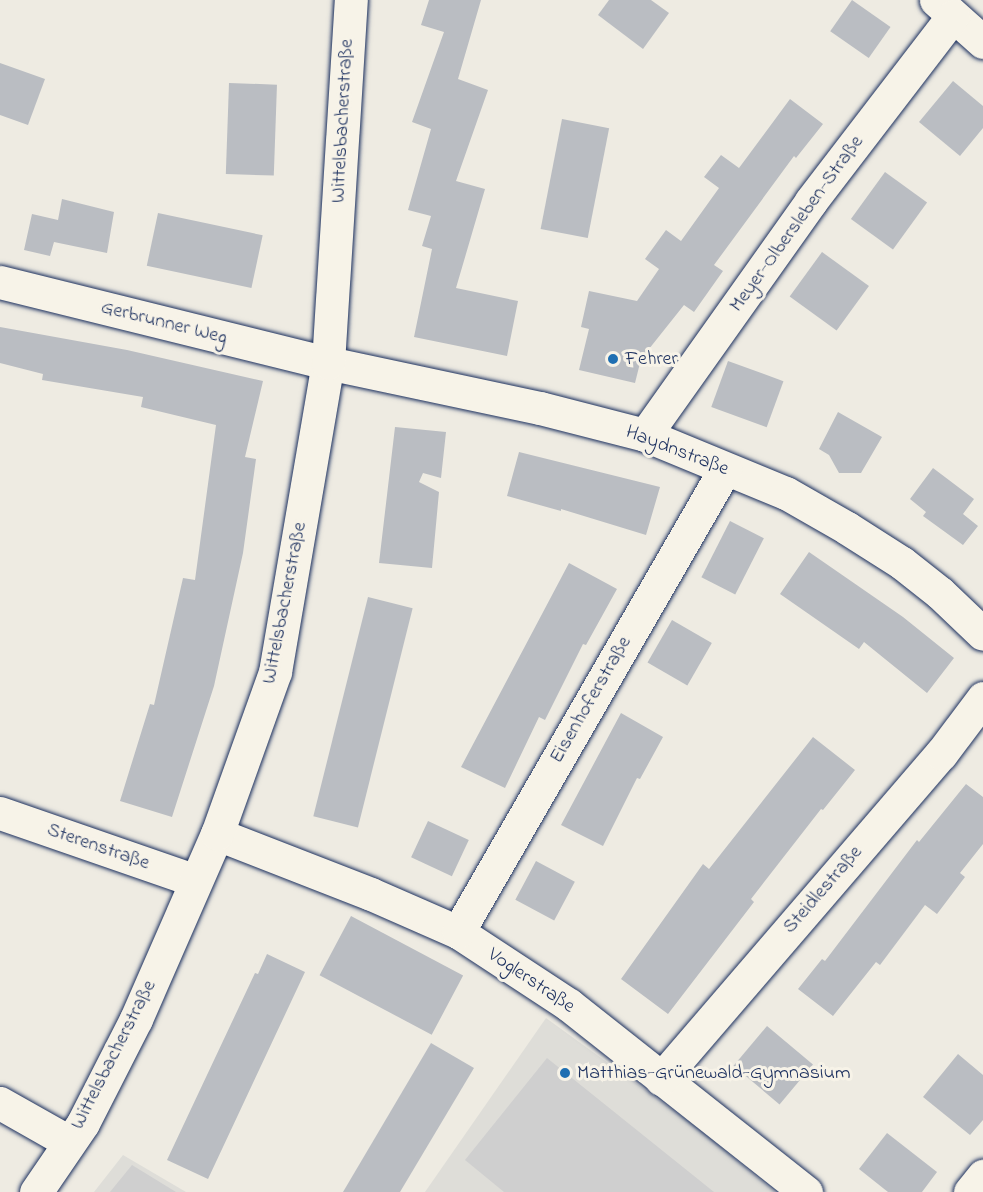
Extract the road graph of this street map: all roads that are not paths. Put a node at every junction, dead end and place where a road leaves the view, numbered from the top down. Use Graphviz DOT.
graph roads {
  1 [pos="351,0"];
  2 [pos="945,8"];
  3 [pos="983,42"];
  4 [pos="0,282"];
  5 [pos="328,363"];
  6 [pos="645,435"];
  7 [pos="725,469"];
  8 [pos="983,634"];
  9 [pos="983,698"];
  10 [pos="0,813"];
  11 [pos="217,834"];
  12 [pos="196,881"];
  13 [pos="458,932"];
  14 [pos="661,1079"];
  15 [pos="0,1103"];
  16 [pos="69,1142"];
  17 [pos="983,1176"];
  18 [pos="36,1192"];
  19 [pos="806,1192"];
  20 [pos="969,1192"];
  1 -- 5 [label="street, Wittelsbacherstraße"];
  2 -- 3 [label="street"];
  2 -- 6 [label="street, Meyer-Olbersleben-Straße"];
  4 -- 5 [label="street, Gerbrunner Weg"];
  5 -- 6 [label="street, Haydnstraße"];
  5 -- 11 [label="street, Wittelsbacherstraße"];
  6 -- 7 [label="street, Haydnstraße"];
  7 -- 8 [label="street, Haydnstraße"];
  7 -- 13 [label="street, Eisenhoferstraße"];
  9 -- 14 [label="street, Steidlestraße"];
  10 -- 12 [label="street, Sterenstraße"];
  11 -- 12 [label="street, Wittelsbacherstraße"];
  11 -- 13 [label="street, Voglerstraße"];
  12 -- 16 [label="street, Wittelsbacherstraße"];
  13 -- 14 [label="street, Voglerstraße"];
  14 -- 19 [label="street, Voglerstraße"];
  15 -- 16 [label="street"];
  16 -- 18 [label="street, Wittelsbacherstraße"];
  17 -- 20 [label="street"];
}
